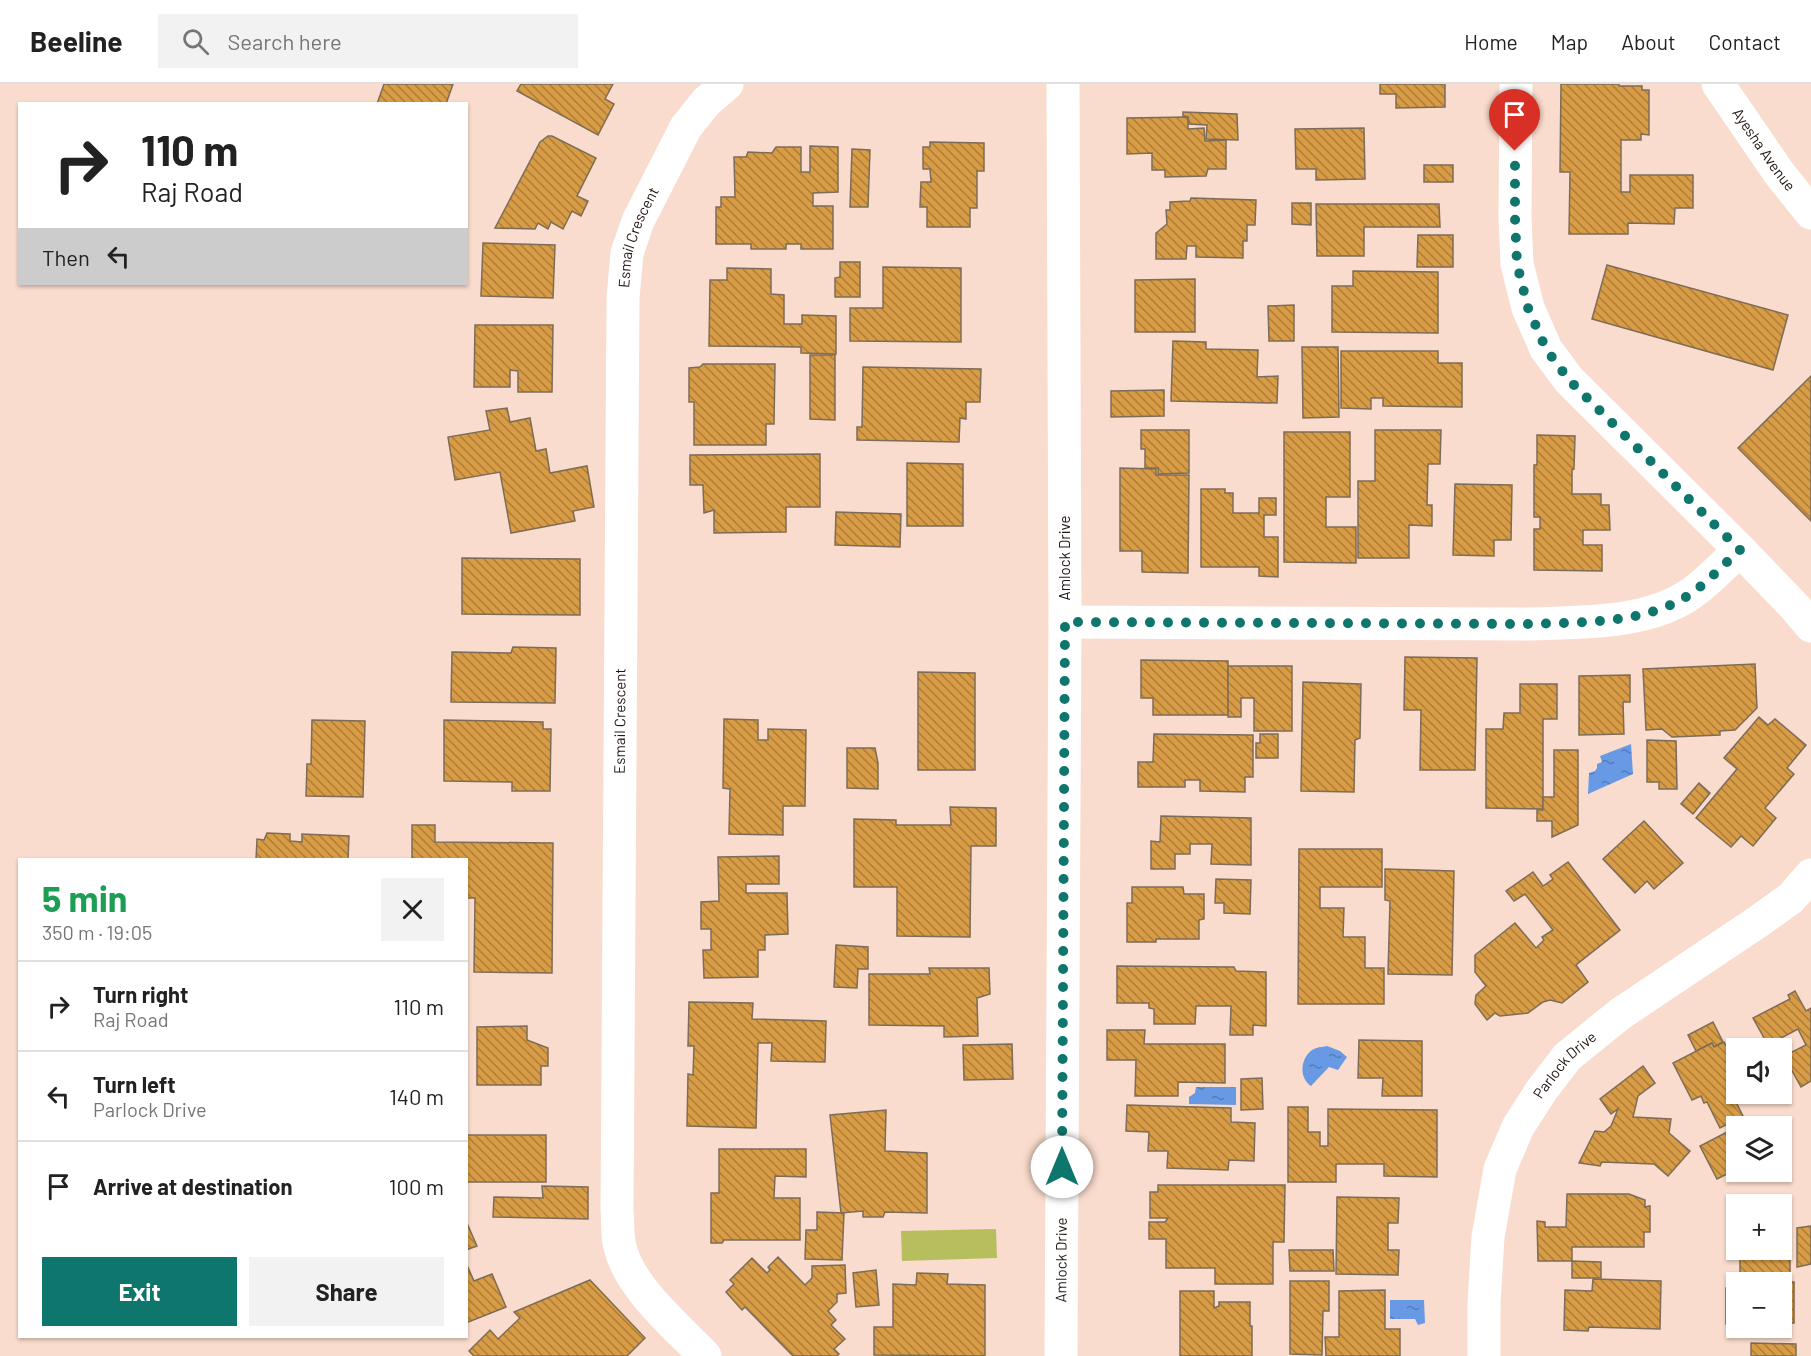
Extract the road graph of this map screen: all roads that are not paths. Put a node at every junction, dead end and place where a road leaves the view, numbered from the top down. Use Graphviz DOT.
graph roads {
  1 [pos="727,84"];
  2 [pos="1063,84"];
  3 [pos="1516,84"];
  4 [pos="1718,84"];
  5 [pos="1811,213"];
  6 [pos="1740,550"];
  7 [pos="1065,622"];
  8 [pos="1811,626"];
  9 [pos="1811,874"];
  10 [pos="705,1356"];
  11 [pos="1061,1356"];
  12 [pos="1484,1356"];
  1 -- 10 [label="street, Esmail Crescent"];
  2 -- 7 [label="street, Amlock Drive"];
  3 -- 6 [label="street"];
  4 -- 5 [label="street, Ayesha Avenue"];
  6 -- 7 [label="street"];
  6 -- 8 [label="street"];
  7 -- 11 [label="street, Amlock Drive"];
  9 -- 12 [label="street, Parlock Drive"];
}
